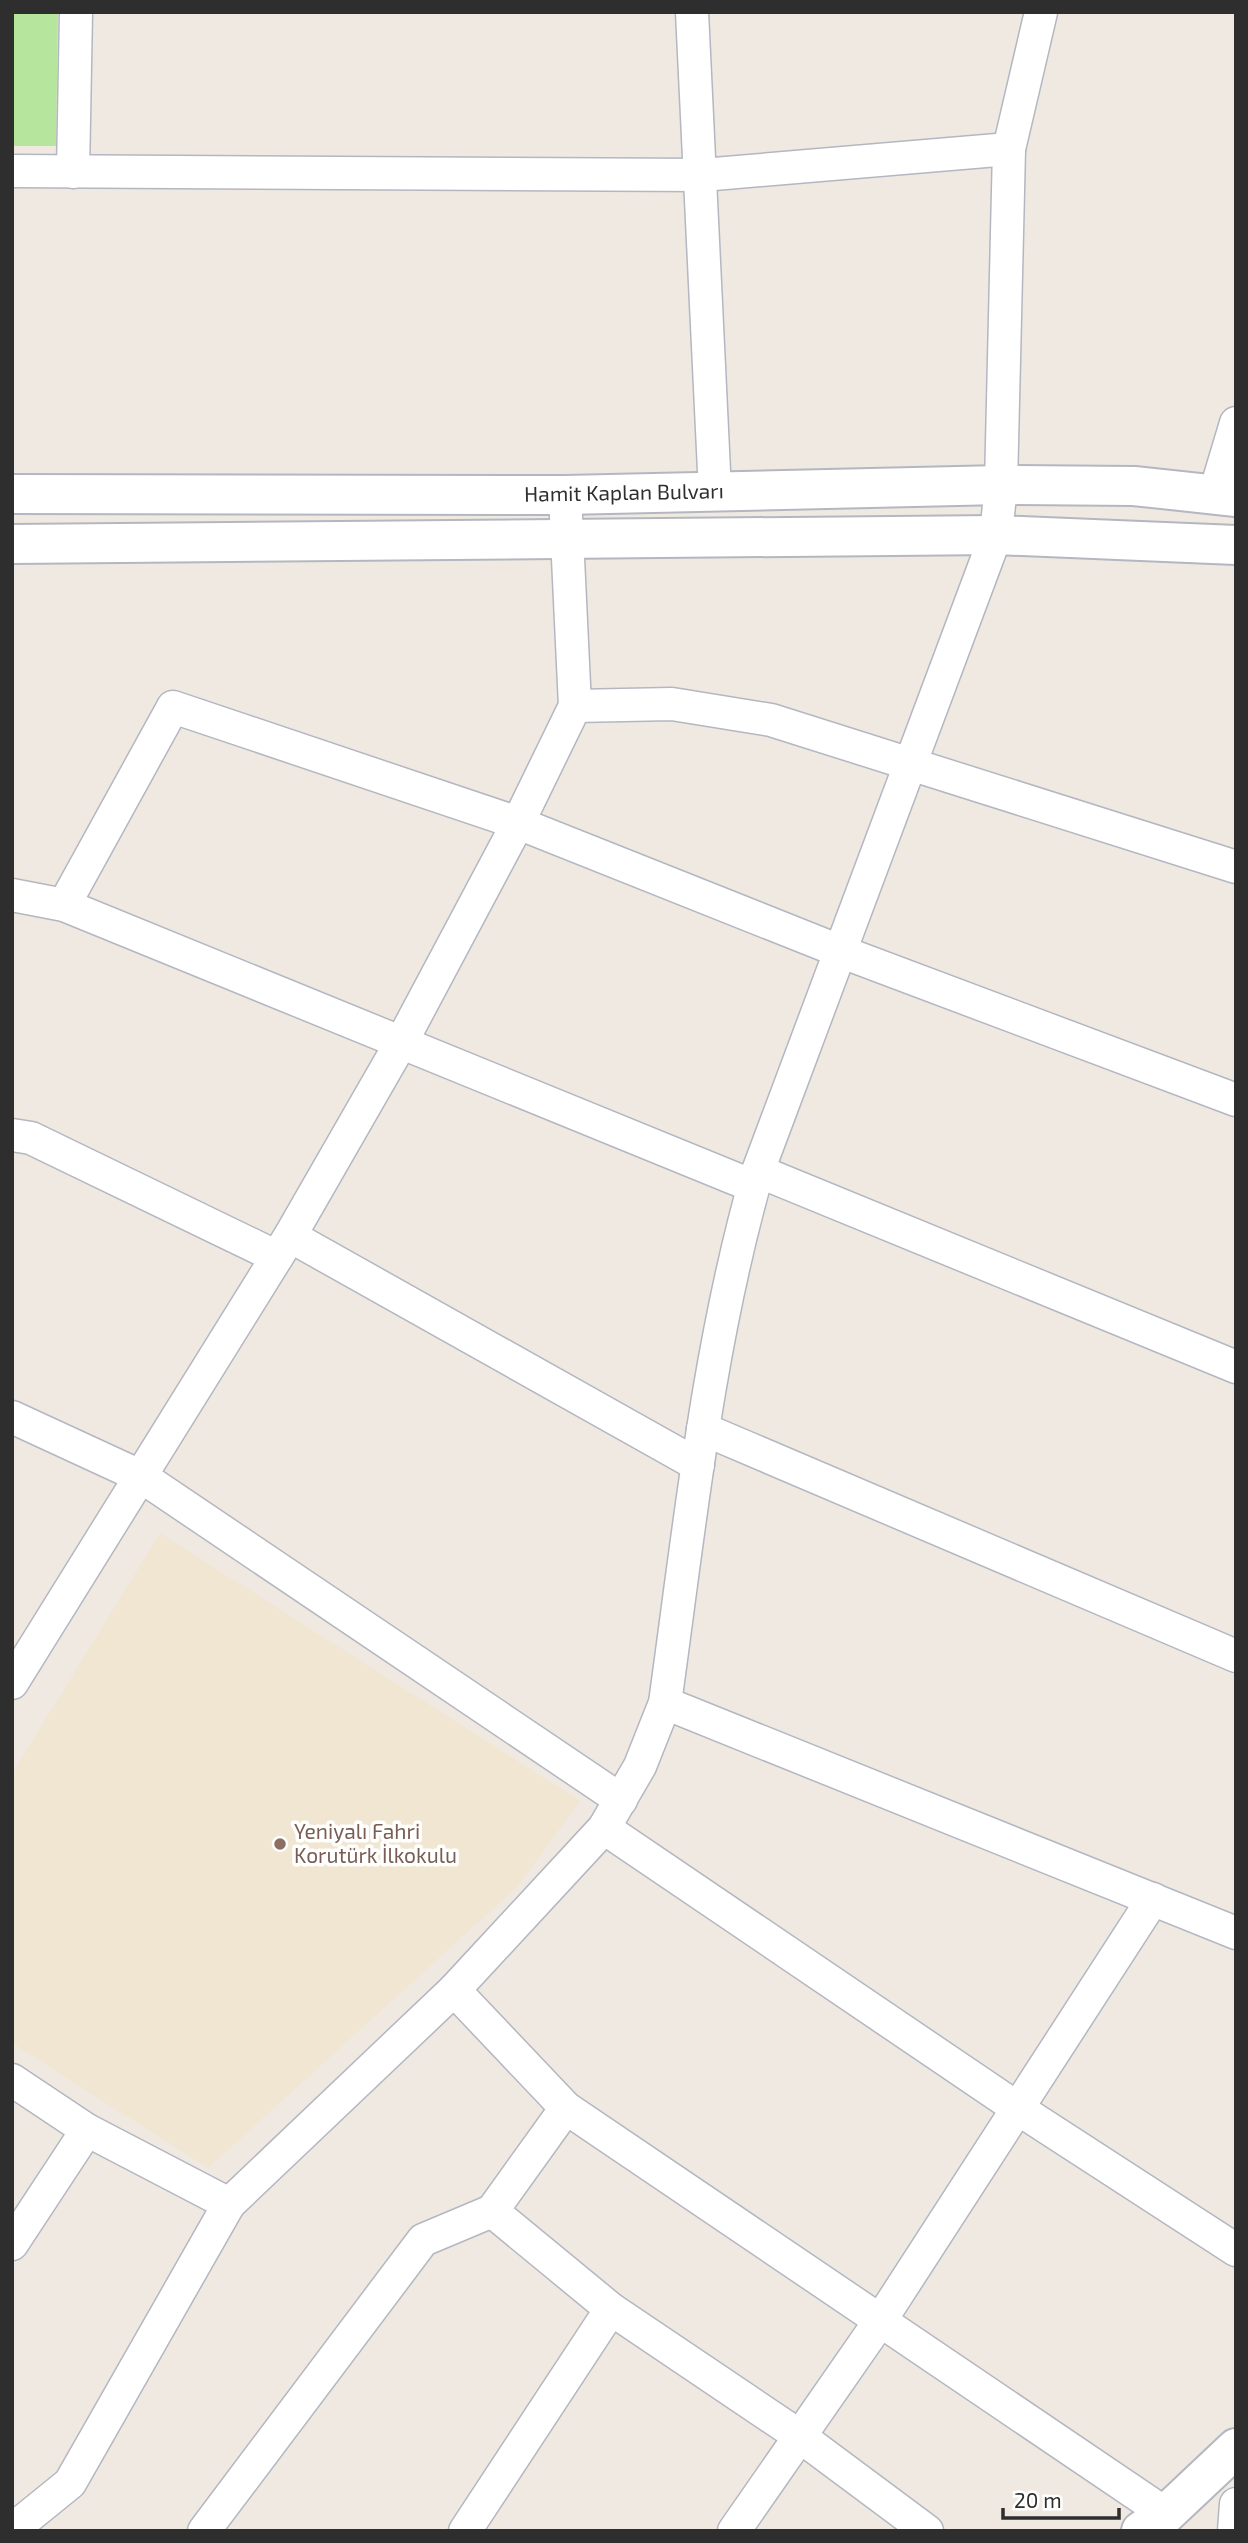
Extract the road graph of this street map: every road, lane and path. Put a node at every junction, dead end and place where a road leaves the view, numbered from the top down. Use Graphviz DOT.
graph roads {
  1 [pos="76,12"];
  2 [pos="692,12"];
  3 [pos="1041,12"];
  4 [pos="1009,149"];
  5 [pos="12,171"];
  6 [pos="73,172"];
  7 [pos="702,175"];
  8 [pos="1236,423"];
  9 [pos="1002,485"];
  10 [pos="715,492"];
  11 [pos="12,494"];
  12 [pos="565,495"];
  13 [pos="1225,495"];
  14 [pos="996,535"];
  15 [pos="567,540"];
  16 [pos="12,544"];
  17 [pos="1236,545"];
  18 [pos="575,706"];
  19 [pos="909,764"];
  20 [pos="518,823"];
  21 [pos="1236,867"];
  22 [pos="12,895"];
  23 [pos="64,905"];
  24 [pos="842,952"];
  25 [pos="402,1041"];
  26 [pos="1236,1100"];
  27 [pos="12,1135"];
  28 [pos="756,1178"];
  29 [pos="284,1246"];
  30 [pos="1236,1367"];
  31 [pos="12,1417"];
  32 [pos="703,1429"];
  33 [pos="698,1465"];
  34 [pos="142,1477"];
  35 [pos="1236,1656"];
  36 [pos="12,1683"];
  37 [pos="665,1703"];
  38 [pos="621,1800"];
  39 [pos="604,1828"];
  40 [pos="1153,1899"];
  41 [pos="1236,1933"];
  42 [pos="454,1990"];
  43 [pos="12,2080"];
  44 [pos="566,2108"];
  45 [pos="1017,2108"];
  46 [pos="87,2130"];
  47 [pos="229,2204"];
  48 [pos="492,2211"];
  49 [pos="12,2244"];
  50 [pos="1236,2250"];
  51 [pos="611,2309"];
  52 [pos="880,2321"];
  53 [pos="798,2435"];
  54 [pos="1236,2448"];
  55 [pos="1236,2504"];
  56 [pos="1154,2522"];
  57 [pos="12,2530"];
  58 [pos="204,2531"];
  59 [pos="465,2531"];
  60 [pos="734,2531"];
  61 [pos="927,2531"];
  62 [pos="1234,2531"];
  1 -- 6 [label="street"];
  2 -- 7 [label="street"];
  3 -- 4 [label="street"];
  4 -- 7 [label="street"];
  4 -- 9 [label="street"];
  5 -- 6 [label="street"];
  6 -- 7 [label="street"];
  7 -- 10 [label="street"];
  8 -- 13 [label="street"];
  9 -- 10 [label="main road, Hamit Kaplan Bulvarı"];
  9 -- 13 [label="main road, Hamit Kaplan Bulvarı"];
  9 -- 14 [label="street"];
  10 -- 12 [label="main road, Hamit Kaplan Bulvarı"];
  11 -- 12 [label="main road, Hamit Kaplan Bulvarı"];
  12 -- 15 [label="street"];
  14 -- 15 [label="main road"];
  14 -- 17 [label="main road"];
  14 -- 19 [label="street"];
  15 -- 16 [label="main road"];
  15 -- 18 [label="street"];
  18 -- 19 [label="street"];
  18 -- 20 [label="street"];
  19 -- 21 [label="street"];
  19 -- 24 [label="street"];
  20 -- 23 [label="street"];
  20 -- 24 [label="street"];
  20 -- 25 [label="street"];
  22 -- 23 [label="street"];
  23 -- 25 [label="street"];
  24 -- 26 [label="street"];
  24 -- 28 [label="street"];
  25 -- 28 [label="street"];
  25 -- 29 [label="street"];
  27 -- 29 [label="street"];
  28 -- 30 [label="street"];
  28 -- 32 [label="street"];
  29 -- 33 [label="street"];
  29 -- 34 [label="street"];
  31 -- 34 [label="street"];
  32 -- 33 [label="street"];
  32 -- 35 [label="street"];
  33 -- 37 [label="street"];
  34 -- 36 [label="street"];
  34 -- 38 [label="street"];
  37 -- 38 [label="street"];
  37 -- 40 [label="street"];
  38 -- 39 [label="street"];
  39 -- 42 [label="street"];
  39 -- 45 [label="street"];
  40 -- 41 [label="street"];
  40 -- 45 [label="street"];
  42 -- 44 [label="street"];
  42 -- 47 [label="street"];
  43 -- 46 [label="street"];
  44 -- 48 [label="street"];
  44 -- 52 [label="street"];
  45 -- 50 [label="street"];
  45 -- 52 [label="street"];
  46 -- 47 [label="street"];
  46 -- 49 [label="street"];
  47 -- 57 [label="street"];
  48 -- 51 [label="street"];
  48 -- 58 [label="street"];
  51 -- 53 [label="street"];
  51 -- 59 [label="street"];
  52 -- 53 [label="street"];
  52 -- 56 [label="street"];
  53 -- 60 [label="street"];
  53 -- 61 [label="street"];
  54 -- 56 [label="main road"];
  55 -- 62 [label="street"];
}
